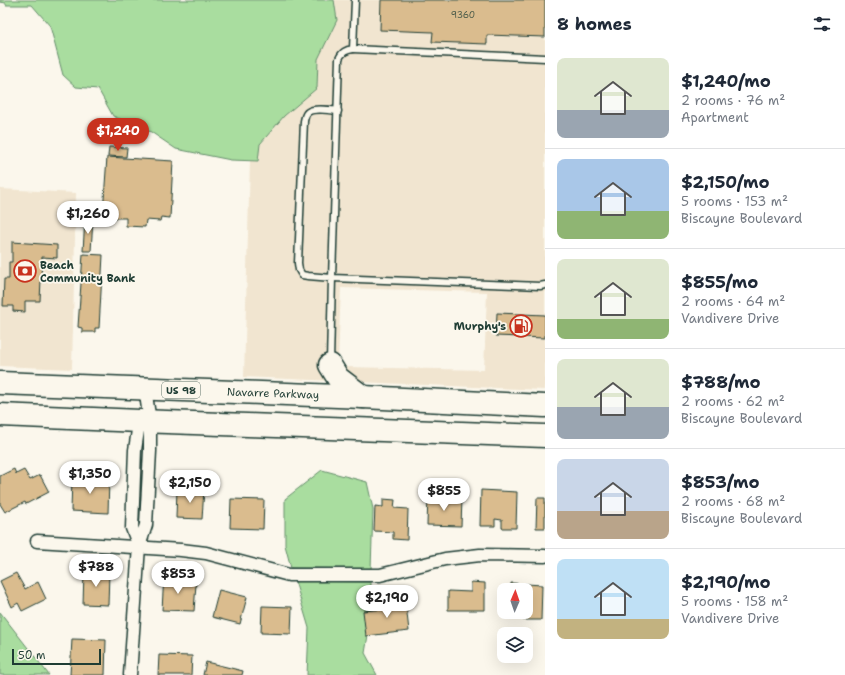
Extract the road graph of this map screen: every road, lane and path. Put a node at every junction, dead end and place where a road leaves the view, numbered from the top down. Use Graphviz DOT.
graph roads {
  1 [pos="355,0"];
  2 [pos="353,50"];
  3 [pos="545,58"];
  4 [pos="338,111"];
  5 [pos="332,278"];
  6 [pos="545,285"];
  7 [pos="330,365"];
  8 [pos="0,383"];
  9 [pos="145,388"];
  10 [pos="299,394"];
  11 [pos="363,397"];
  12 [pos="545,406"];
  13 [pos="0,415"];
  14 [pos="145,421"];
  15 [pos="545,436"];
  16 [pos="37,541"];
  17 [pos="139,546"];
  18 [pos="545,556"];
  19 [pos="130,675"];
  1 -- 2 [label="lane"];
  2 -- 3 [label="lane"];
  2 -- 4 [label="lane"];
  4 -- 5 [label="lane"];
  4 -- 5 [label="lane"];
  5 -- 6 [label="lane"];
  5 -- 7 [label="lane"];
  7 -- 10 [label="highway"];
  7 -- 11 [label="highway"];
  8 -- 9 [label="highway, Navarre Parkway / US 98"];
  9 -- 10 [label="highway, Navarre Parkway / US 98"];
  9 -- 14 [label="street"];
  10 -- 11 [label="highway, Navarre Parkway / US 98"];
  11 -- 12 [label="highway, Navarre Parkway / US 98"];
  13 -- 14 [label="highway"];
  14 -- 15 [label="highway"];
  14 -- 17 [label="street"];
  16 -- 17 [label="street"];
  17 -- 18 [label="street"];
  17 -- 19 [label="street"];
}
